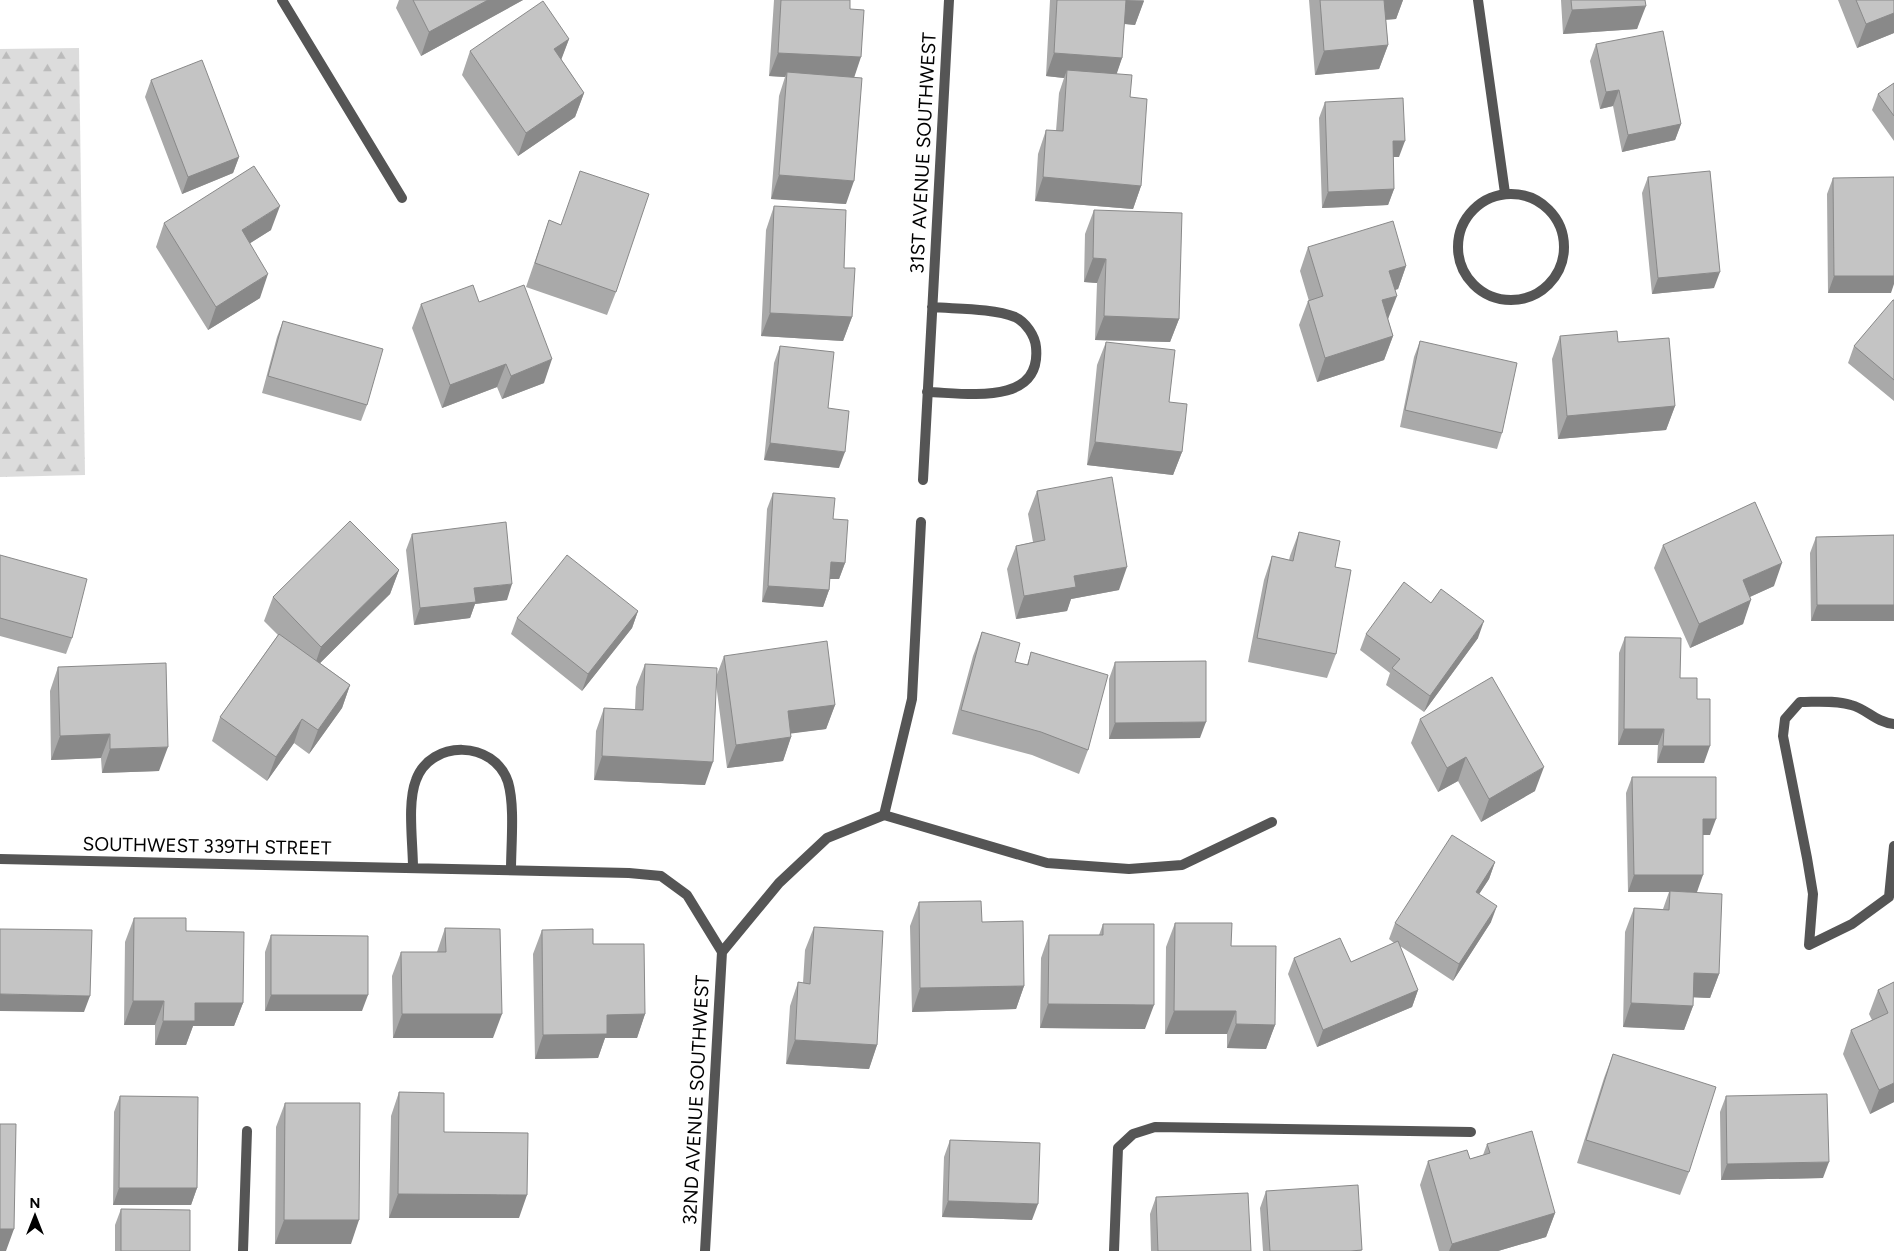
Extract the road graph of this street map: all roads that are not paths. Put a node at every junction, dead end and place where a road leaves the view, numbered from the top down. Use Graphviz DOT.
graph roads {
  1 [pos="282,0"];
  2 [pos="949,0"];
  3 [pos="1478,0"];
  4 [pos="1505,193"];
  5 [pos="402,198"];
  6 [pos="932,307"];
  7 [pos="927,392"];
  8 [pos="923,480"];
  9 [pos="921,522"];
  10 [pos="1894,724"];
  11 [pos="884,815"];
  12 [pos="1272,822"];
  13 [pos="1894,846"];
  14 [pos="0,859"];
  15 [pos="413,868"];
  16 [pos="511,870"];
  17 [pos="722,952"];
  18 [pos="247,1132"];
  19 [pos="1471,1132"];
  20 [pos="243,1251"];
  21 [pos="705,1251"];
  22 [pos="1114,1251"];
  1 -- 5 [label="street"];
  2 -- 6 [label="street, 31ST AVENUE SOUTHWEST"];
  3 -- 4 [label="street"];
  4 -- 4 [label="street"];
  6 -- 7 [label="street, 31ST AVENUE SOUTHWEST"];
  6 -- 7 [label="street"];
  7 -- 8 [label="street, 31ST AVENUE SOUTHWEST"];
  9 -- 11 [label="street"];
  10 -- 13 [label="street"];
  11 -- 12 [label="street"];
  11 -- 17 [label="street"];
  14 -- 15 [label="street, SOUTHWEST 339TH STREET"];
  15 -- 16 [label="street, SOUTHWEST 339TH STREET"];
  15 -- 16 [label="street"];
  16 -- 17 [label="street, SOUTHWEST 339TH STREET"];
  17 -- 21 [label="street, 32ND AVENUE SOUTHWEST"];
  18 -- 20 [label="street"];
  19 -- 22 [label="street"];
}
